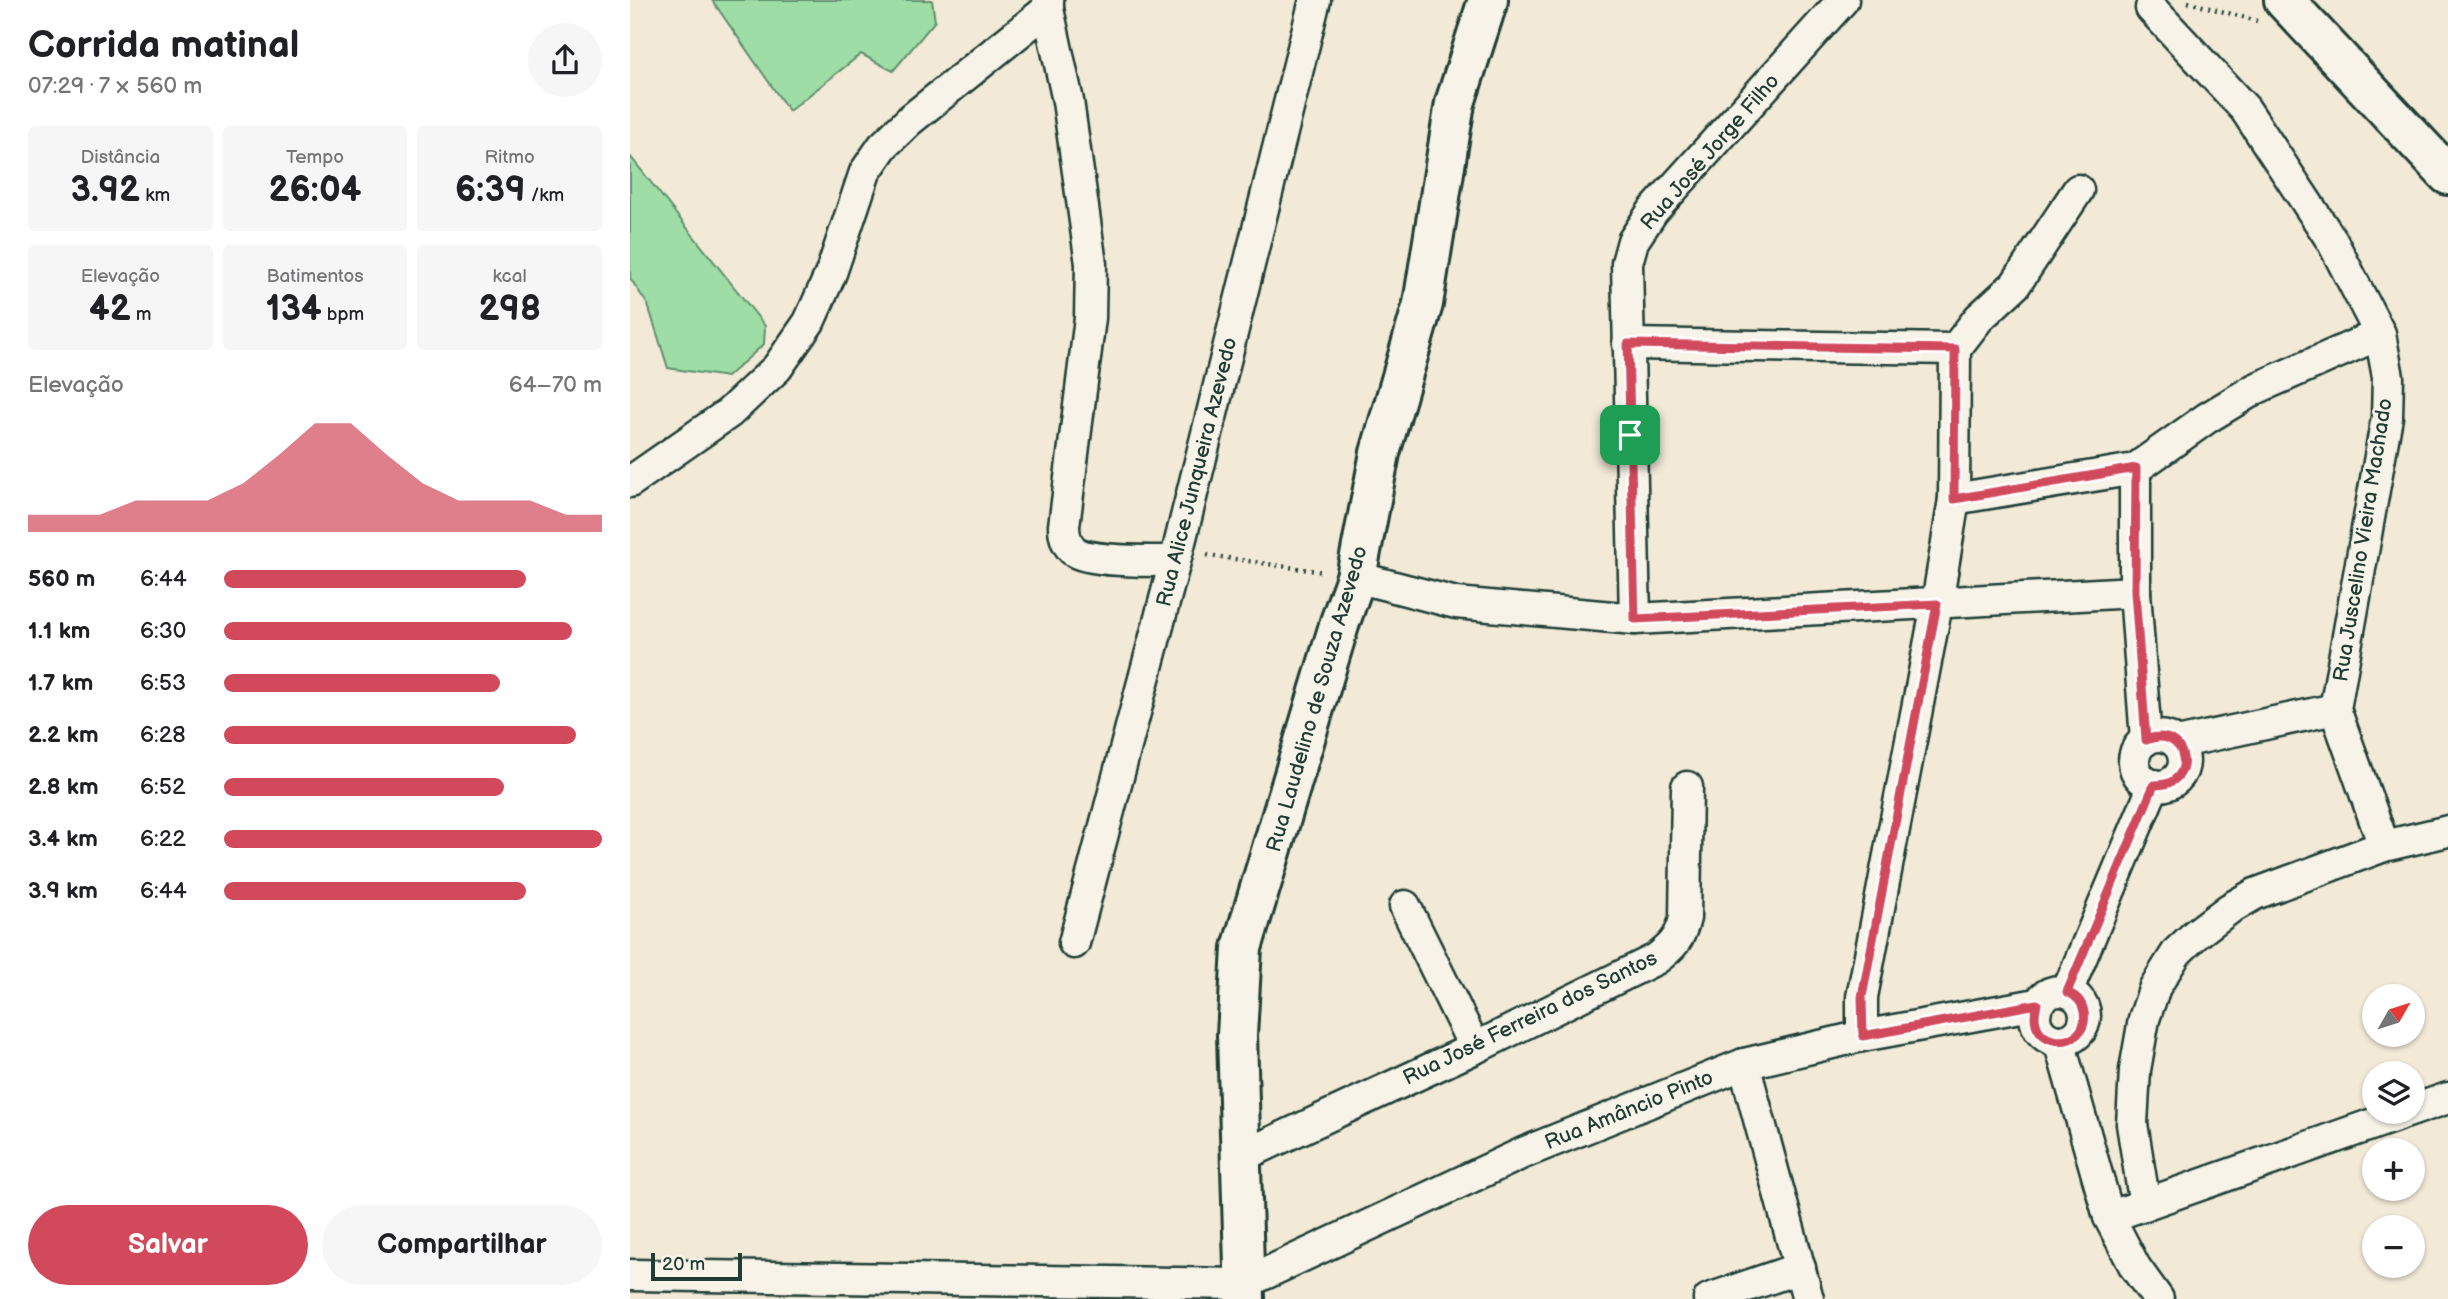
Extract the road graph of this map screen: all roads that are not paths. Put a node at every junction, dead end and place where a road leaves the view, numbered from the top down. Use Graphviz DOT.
graph roads {
  1 [pos="1315,0"];
  2 [pos="1488,0"];
  3 [pos="1843,0"];
  4 [pos="1048,5"];
  5 [pos="2151,8"];
  6 [pos="2275,12"];
  7 [pos="2448,174"];
  8 [pos="2078,190"];
  9 [pos="2381,334"];
  10 [pos="1628,344"];
  11 [pos="1955,349"];
  12 [pos="2136,468"];
  13 [pos="630,482"];
  14 [pos="1954,499"];
  15 [pos="1177,556"];
  16 [pos="1356,577"];
  17 [pos="2135,592"];
  18 [pos="1937,604"];
  19 [pos="1635,619"];
  20 [pos="2335,709"];
  21 [pos="2146,740"];
  22 [pos="2176,743"];
  23 [pos="2154,785"];
  24 [pos="1687,787"];
  25 [pos="2448,831"];
  26 [pos="2384,846"];
  27 [pos="1405,906"];
  28 [pos="1074,943"];
  29 [pos="2067,992"];
  30 [pos="2037,1004"];
  31 [pos="1863,1036"];
  32 [pos="2059,1041"];
  33 [pos="1475,1048"];
  34 [pos="1744,1064"];
  35 [pos="2448,1098"];
  36 [pos="2425,1106"];
  37 [pos="2375,1124"];
  38 [pos="1240,1157"];
  39 [pos="2146,1205"];
  40 [pos="2109,1217"];
  41 [pos="1800,1268"];
  42 [pos="630,1275"];
  43 [pos="756,1289"];
  44 [pos="1244,1291"];
  45 [pos="1709,1299"];
  46 [pos="1808,1299"];
  47 [pos="2158,1299"];
  1 -- 15 [label="street, Rua Alice Junqueira Azevedo"];
  2 -- 16 [label="main road, Rua Laudelino de Souza Azevedo"];
  3 -- 10 [label="street, Rua José Jorge Filho"];
  4 -- 13 [label="street"];
  4 -- 15 [label="street"];
  5 -- 9 [label="street, Rua Juscelino Vieira Machado"];
  6 -- 7 [label="main road"];
  8 -- 11 [label="street"];
  9 -- 12 [label="street"];
  9 -- 20 [label="street, Rua Juscelino Vieira Machado"];
  10 -- 11 [label="street"];
  10 -- 19 [label="street, Rua José Jorge Filho"];
  11 -- 14 [label="street"];
  12 -- 14 [label="street"];
  12 -- 17 [label="street"];
  14 -- 18 [label="street"];
  15 -- 28 [label="street, Rua Alice Junqueira Azevedo"];
  16 -- 19 [label="street"];
  16 -- 38 [label="main road, Rua Laudelino de Souza Azevedo"];
  17 -- 18 [label="street"];
  17 -- 21 [label="street"];
  18 -- 19 [label="street"];
  18 -- 31 [label="street"];
  20 -- 22 [label="street"];
  20 -- 26 [label="street, Rua Juscelino Vieira Machado"];
  21 -- 22 [label="street"];
  21 -- 23 [label="street"];
  22 -- 23 [label="street"];
  23 -- 29 [label="street"];
  24 -- 33 [label="street, Rua José Ferreira dos Santos"];
  25 -- 26 [label="street"];
  26 -- 39 [label="street"];
  27 -- 33 [label="street"];
  29 -- 30 [label="street"];
  29 -- 32 [label="street"];
  30 -- 31 [label="street, Rua Amâncio Pinto"];
  30 -- 32 [label="street"];
  31 -- 34 [label="street, Rua Amâncio Pinto"];
  32 -- 40 [label="street"];
  33 -- 38 [label="street, Rua José Ferreira dos Santos"];
  34 -- 41 [label="street"];
  34 -- 44 [label="street, Rua Amâncio Pinto"];
  35 -- 36 [label="street"];
  37 -- 39 [label="street"];
  38 -- 44 [label="main road, Rua Laudelino de Souza Azevedo"];
  39 -- 40 [label="street"];
  40 -- 47 [label="street"];
  41 -- 45 [label="street"];
  41 -- 46 [label="street"];
  42 -- 43 [label="street"];
  43 -- 44 [label="street"];
}
